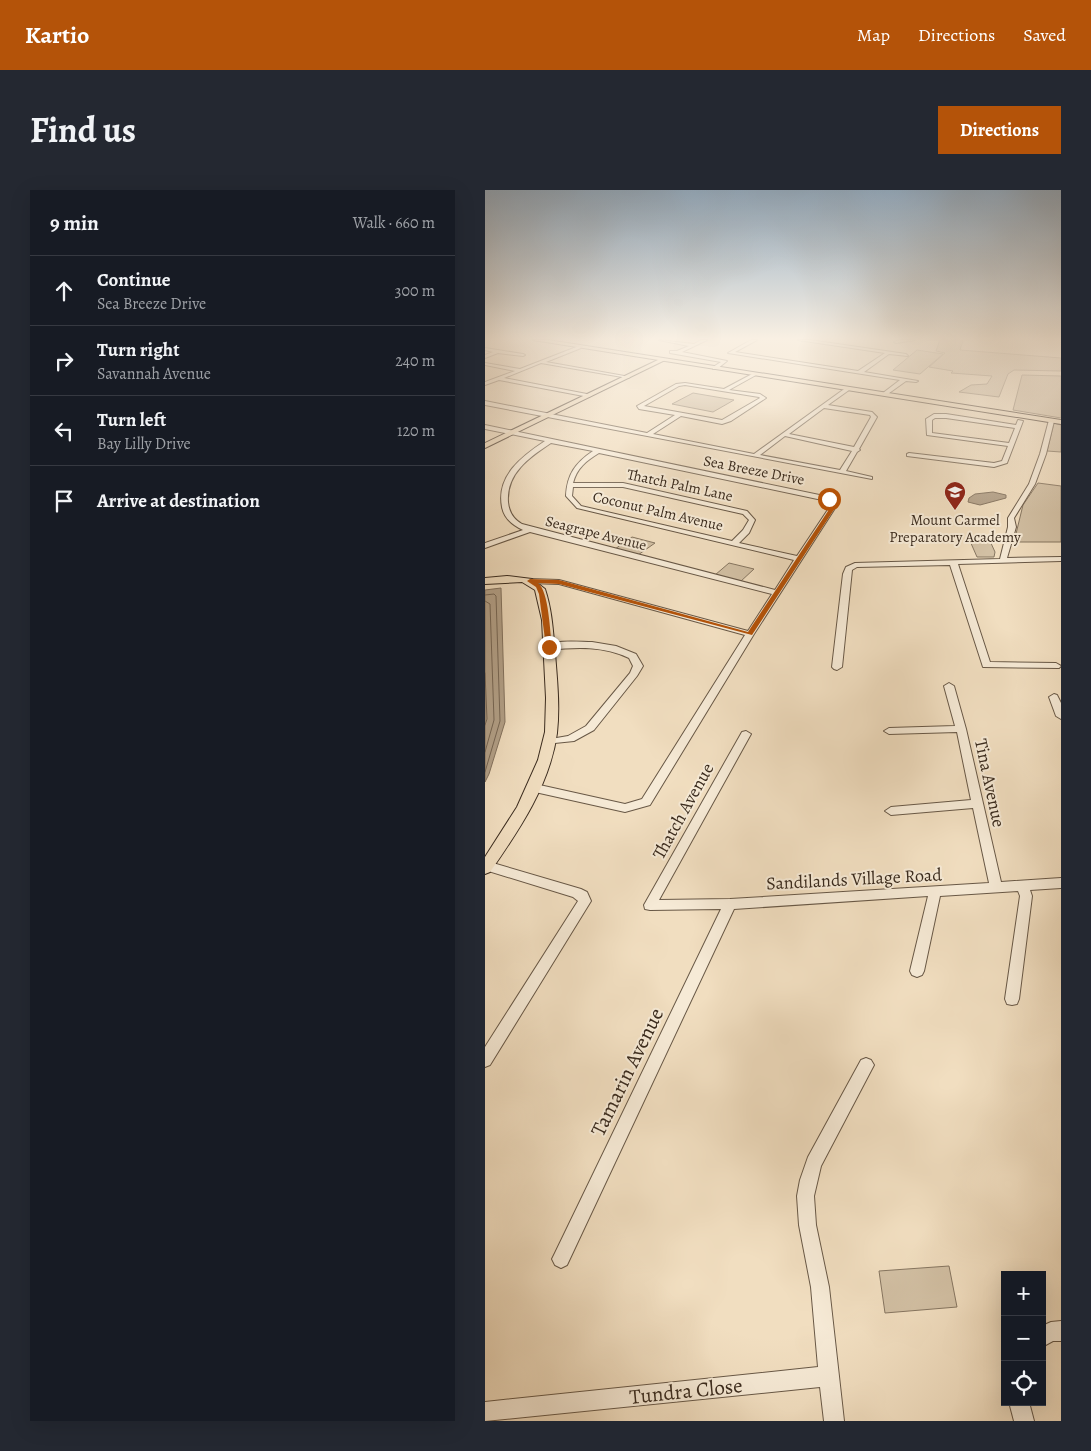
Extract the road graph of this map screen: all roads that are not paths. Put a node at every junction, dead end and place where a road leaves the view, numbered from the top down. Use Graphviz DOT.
graph roads {
  1 [pos="579,397"];
  2 [pos="657,397"];
  3 [pos="762,397"];
  4 [pos="834,397"];
  5 [pos="906,397"];
  6 [pos="485,403"];
  7 [pos="823,406"];
  8 [pos="542,415"];
  9 [pos="679,415"];
  10 [pos="1021,416"];
  11 [pos="1051,421"];
  12 [pos="1061,422"];
  13 [pos="485,427"];
  14 [pos="1018,427"];
  15 [pos="507,432"];
  16 [pos="783,434"];
  17 [pos="647,435"];
  18 [pos="485,440"];
  19 [pos="551,440"];
  20 [pos="485,446"];
  21 [pos="1011,446"];
  22 [pos="857,450"];
  23 [pos="597,451"];
  24 [pos="909,455"];
  25 [pos="754,456"];
  26 [pos="842,473"];
  27 [pos="870,478"];
  28 [pos="569,486"];
  29 [pos="528,530"];
  30 [pos="734,543"];
  31 [pos="485,546"];
  32 [pos="799,559"];
  33 [pos="1061,559"];
  34 [pos="1003,560"];
  35 [pos="953,562"];
  36 [pos="507,580"];
  37 [pos="485,581"];
  38 [pos="530,581"];
  39 [pos="485,585"];
  40 [pos="776,593"];
  41 [pos="750,634"];
  42 [pos="549,647"];
  43 [pos="1055,666"];
  44 [pos="837,667"];
  45 [pos="949,686"];
  46 [pos="1054,696"];
  47 [pos="1061,716"];
  48 [pos="961,730"];
  49 [pos="889,731"];
  50 [pos="746,734"];
  51 [pos="549,742"];
  52 [pos="535,788"];
  53 [pos="976,804"];
  54 [pos="891,811"];
  55 [pos="486,867"];
  56 [pos="1061,883"];
  57 [pos="1023,886"];
  58 [pos="995,888"];
  59 [pos="935,892"];
  60 [pos="730,904"];
  61 [pos="650,905"];
  62 [pos="917,971"];
  63 [pos="1012,1000"];
  64 [pos="485,1060"];
  65 [pos="866,1065"];
  66 [pos="561,1259"];
  67 [pos="1061,1331"];
  68 [pos="1046,1335"];
  69 [pos="828,1376"];
  70 [pos="1020,1406"];
  71 [pos="485,1412"];
  72 [pos="834,1421"];
  73 [pos="1024,1421"];
  1 -- 8 [label="main road"];
  2 -- 9 [label="street"];
  3 -- 9 [label="street"];
  4 -- 7 [label="street"];
  5 -- 10 [label="highway"];
  6 -- 8 [label="street"];
  7 -- 16 [label="street"];
  7 -- 22 [label="street"];
  8 -- 15 [label="main road"];
  8 -- 17 [label="street"];
  9 -- 17 [label="street"];
  10 -- 11 [label="highway"];
  10 -- 14 [label="street"];
  11 -- 12 [label="highway"];
  11 -- 34 [label="street"];
  13 -- 15 [label="street, Sea Breeze Drive"];
  14 -- 21 [label="street"];
  14 -- 21 [label="street"];
  15 -- 18 [label="main road"];
  15 -- 19 [label="street, Sea Breeze Drive"];
  15 -- 20 [label="main road"];
  16 -- 22 [label="street"];
  16 -- 25 [label="street"];
  17 -- 25 [label="street"];
  19 -- 23 [label="street, Sea Breeze Drive"];
  19 -- 29 [label="street, Seagrape Avenue"];
  21 -- 24 [label="street"];
  22 -- 26 [label="street"];
  23 -- 28 [label="street, Coconut Palm Avenue"];
  23 -- 32 [label="street, Sea Breeze Drive"];
  25 -- 26 [label="street"];
  26 -- 27 [label="street"];
  28 -- 30 [label="street, Coconut Palm Avenue"];
  28 -- 30 [label="street, Thatch Palm Lane"];
  29 -- 31 [label="street"];
  29 -- 40 [label="street, Seagrape Avenue"];
  30 -- 32 [label="street, Coconut Palm Avenue"];
  32 -- 40 [label="street, Sea Breeze Drive"];
  33 -- 34 [label="street"];
  34 -- 35 [label="street"];
  35 -- 43 [label="street"];
  35 -- 44 [label="street"];
  36 -- 37 [label="main road"];
  36 -- 38 [label="main road"];
  36 -- 39 [label="main road"];
  38 -- 41 [label="street"];
  38 -- 42 [label="main road"];
  40 -- 41 [label="street, Sea Breeze Drive"];
  41 -- 52 [label="street, Sea Breeze Drive"];
  42 -- 51 [label="main road"];
  42 -- 51 [label="street"];
  45 -- 48 [label="street, Tina Avenue"];
  46 -- 47 [label="street"];
  48 -- 49 [label="street"];
  48 -- 53 [label="street, Tina Avenue"];
  50 -- 61 [label="street, Thatch Avenue"];
  51 -- 52 [label="main road"];
  52 -- 55 [label="main road"];
  53 -- 54 [label="street"];
  53 -- 58 [label="street, Tina Avenue"];
  55 -- 64 [label="street"];
  56 -- 57 [label="street, Sandilands Village Road"];
  57 -- 58 [label="street, Sandilands Village Road"];
  57 -- 63 [label="street"];
  58 -- 59 [label="street, Sandilands Village Road"];
  59 -- 60 [label="street, Sandilands Village Road"];
  59 -- 62 [label="street"];
  60 -- 61 [label="street, Sandilands Village Road"];
  60 -- 66 [label="street, Tamarin Avenue"];
  65 -- 69 [label="street"];
  67 -- 68 [label="street"];
  69 -- 71 [label="street, Tundra Close"];
  69 -- 72 [label="street"];
  70 -- 73 [label="street"];
}
